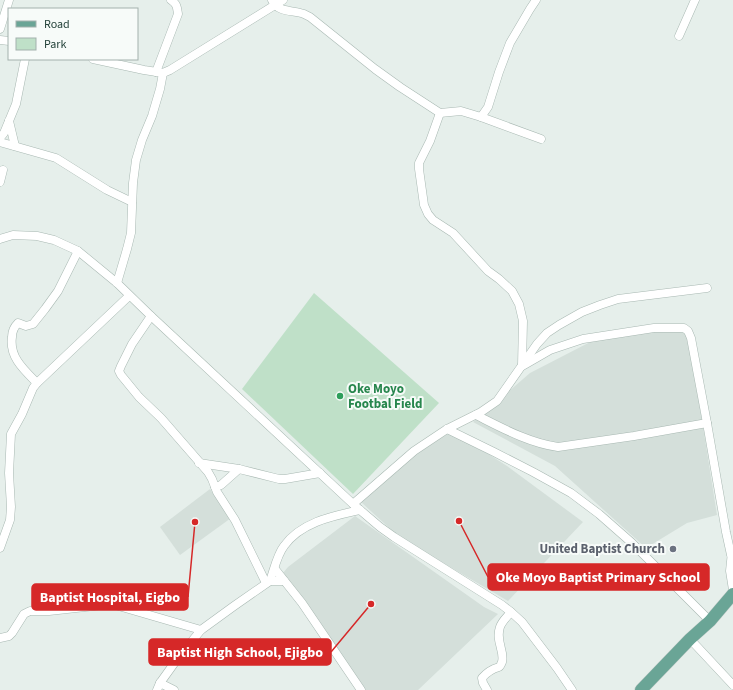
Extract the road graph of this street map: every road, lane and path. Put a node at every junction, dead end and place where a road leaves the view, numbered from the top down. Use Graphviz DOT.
graph roads {
  1 [pos="9,0"];
  2 [pos="171,0"];
  3 [pos="283,0"];
  4 [pos="536,0"];
  5 [pos="695,0"];
  6 [pos="273,2"];
  7 [pos="0,29"];
  8 [pos="679,36"];
  9 [pos="25,60"];
  10 [pos="98,60"];
  11 [pos="160,73"];
  12 [pos="440,113"];
  13 [pos="481,117"];
  14 [pos="9,122"];
  15 [pos="0,138"];
  16 [pos="541,139"];
  17 [pos="0,142"];
  18 [pos="15,146"];
  19 [pos="3,170"];
  20 [pos="0,182"];
  21 [pos="132,202"];
  22 [pos="0,239"];
  23 [pos="78,251"];
  24 [pos="117,284"];
  25 [pos="707,288"];
  26 [pos="129,296"];
  27 [pos="151,316"];
  28 [pos="522,366"];
  29 [pos="37,382"];
  30 [pos="476,415"];
  31 [pos="707,423"];
  32 [pos="447,429"];
  33 [pos="199,463"];
  34 [pos="239,470"];
  35 [pos="320,473"];
  36 [pos="215,487"];
  37 [pos="353,504"];
  38 [pos="360,510"];
  39 [pos="0,548"];
  40 [pos="732,554"];
  41 [pos="275,569"];
  42 [pos="284,581"];
  43 [pos="268,582"];
  44 [pos="733,590"];
  45 [pos="733,594"];
  46 [pos="511,612"];
  47 [pos="710,621"];
  48 [pos="201,630"];
  49 [pos="0,638"];
  50 [pos="690,639"];
  51 [pos="733,685"];
  52 [pos="158,687"];
  53 [pos="174,690"];
  54 [pos="361,690"];
  55 [pos="487,690"];
  56 [pos="572,690"];
  57 [pos="642,690"];
  1 -- 7 [label="street"];
  2 -- 11 [label="street"];
  3 -- 6 [label="street"];
  4 -- 13 [label="street"];
  5 -- 8 [label="street"];
  6 -- 11 [label="street"];
  6 -- 12 [label="street"];
  9 -- 14 [label="street"];
  10 -- 11 [label="street"];
  11 -- 21 [label="street"];
  12 -- 13 [label="street"];
  12 -- 28 [label="street"];
  13 -- 16 [label="street"];
  14 -- 15 [label="street"];
  14 -- 18 [label="street"];
  17 -- 18 [label="street"];
  18 -- 21 [label="street"];
  19 -- 20 [label="street"];
  21 -- 24 [label="street"];
  22 -- 23 [label="street"];
  23 -- 24 [label="street"];
  23 -- 29 [label="street"];
  24 -- 26 [label="street"];
  25 -- 28 [label="street"];
  26 -- 27 [label="street"];
  26 -- 29 [label="street"];
  27 -- 33 [label="street"];
  27 -- 35 [label="street"];
  28 -- 30 [label="street"];
  28 -- 31 [label="street"];
  29 -- 39 [label="street"];
  30 -- 31 [label="street"];
  30 -- 32 [label="street"];
  31 -- 40 [label="street"];
  32 -- 37 [label="street"];
  32 -- 47 [label="street"];
  33 -- 34 [label="street"];
  33 -- 36 [label="street"];
  34 -- 35 [label="street"];
  34 -- 36 [label="street"];
  35 -- 37 [label="street"];
  36 -- 43 [label="street"];
  37 -- 38 [label="street"];
  38 -- 41 [label="street"];
  38 -- 46 [label="street"];
  40 -- 44 [label="street"];
  41 -- 42 [label="street"];
  41 -- 43 [label="street"];
  42 -- 43 [label="street"];
  42 -- 54 [label="street"];
  43 -- 48 [label="street"];
  45 -- 47 [label="main road"];
  46 -- 55 [label="street"];
  46 -- 56 [label="street"];
  47 -- 50 [label="main road"];
  48 -- 49 [label="street"];
  48 -- 52 [label="street"];
  50 -- 51 [label="street"];
  50 -- 57 [label="main road"];
  52 -- 53 [label="street"];
}
